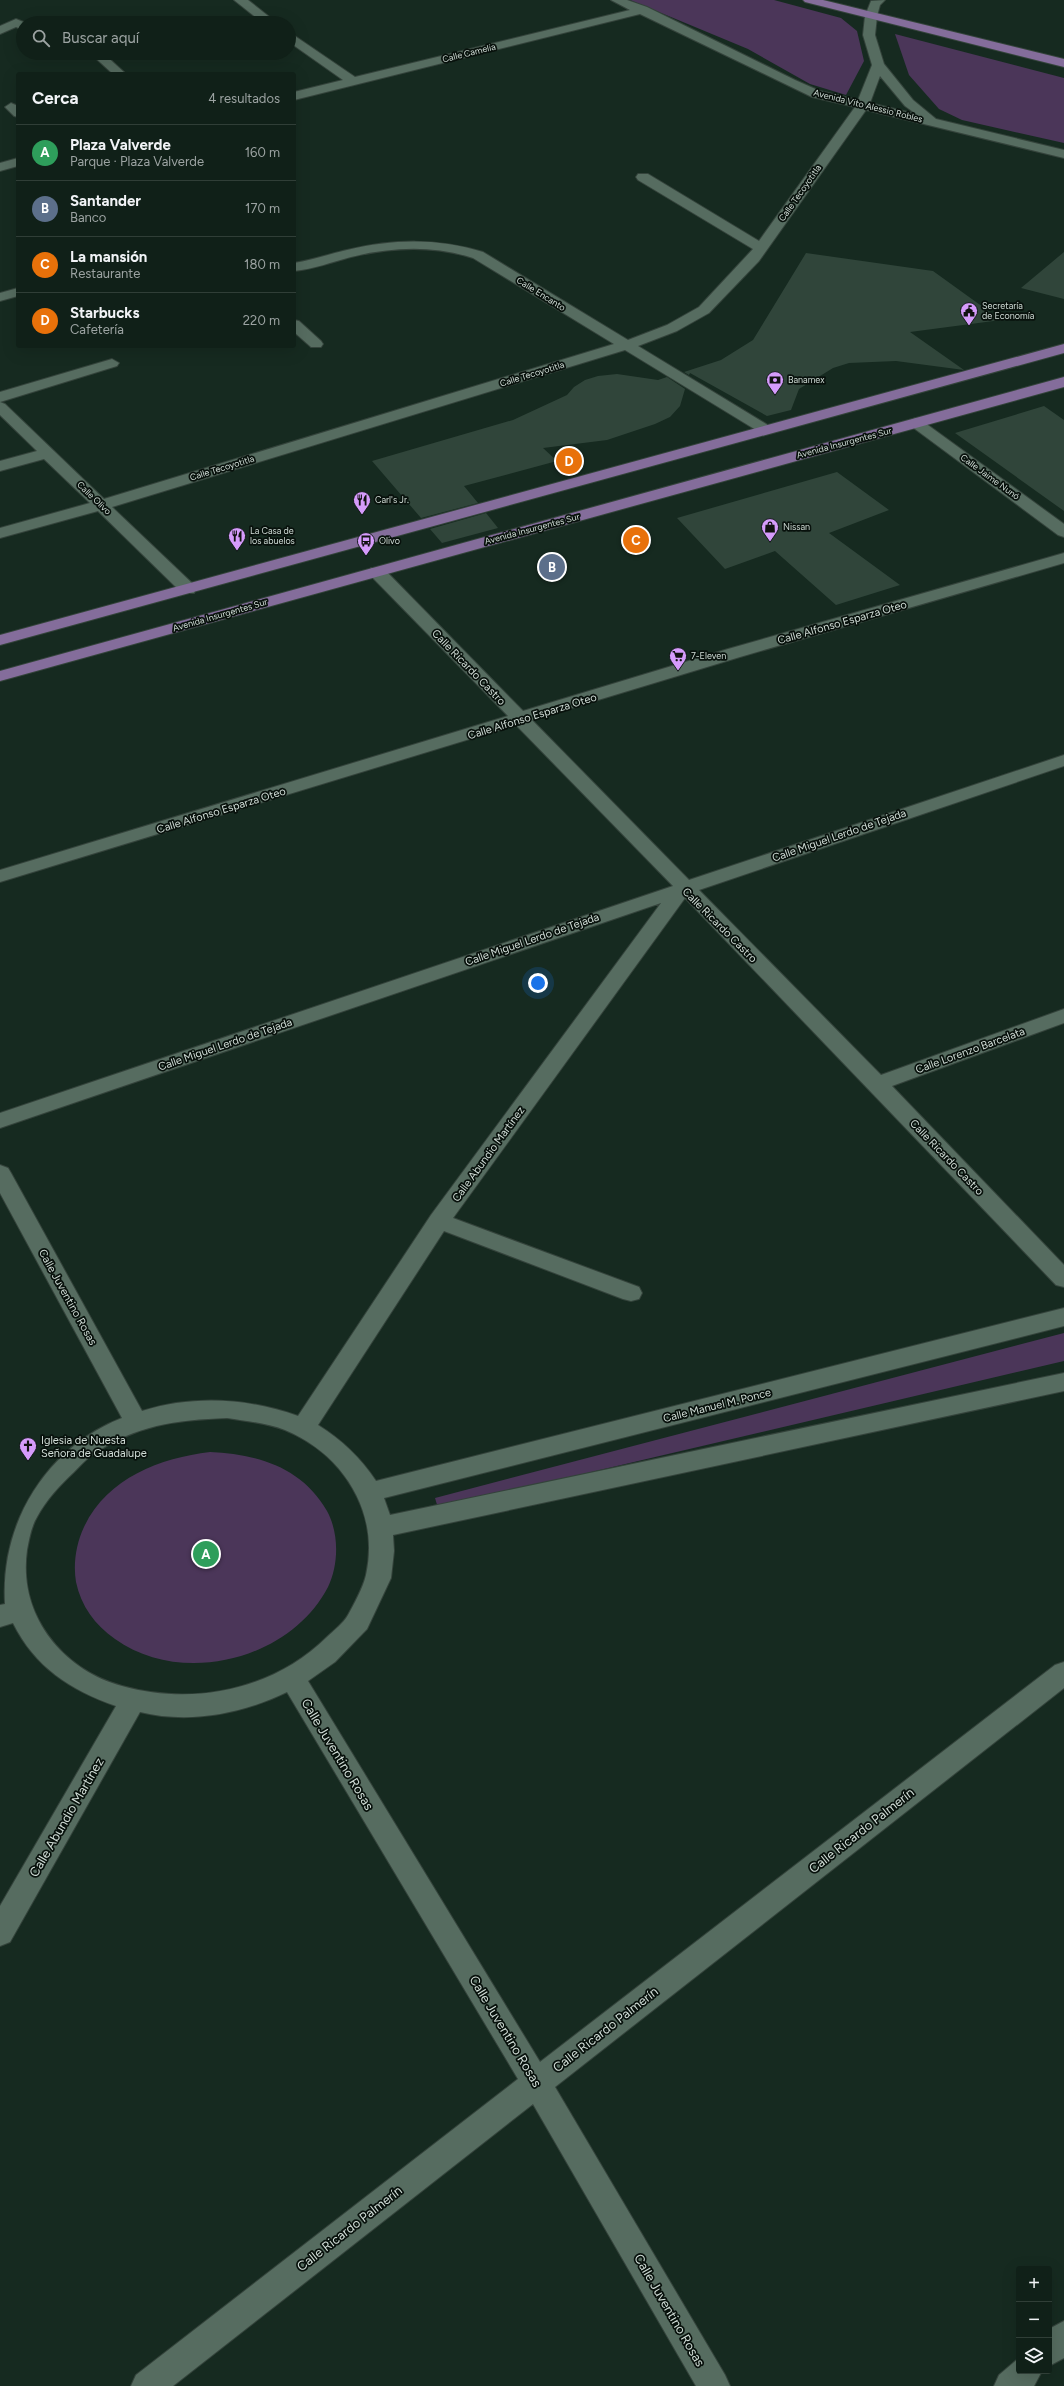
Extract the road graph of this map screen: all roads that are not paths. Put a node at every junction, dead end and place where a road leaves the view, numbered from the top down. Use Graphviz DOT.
graph roads {
  1 [pos="240,0"];
  2 [pos="617,0"];
  3 [pos="809,0"];
  4 [pos="862,0"];
  5 [pos="877,2"];
  6 [pos="890,7"];
  7 [pos="643,10"];
  8 [pos="262,16"];
  9 [pos="871,16"];
  10 [pos="16,24"];
  11 [pos="0,30"];
  12 [pos="296,41"];
  13 [pos="104,60"];
  14 [pos="1064,63"];
  15 [pos="878,65"];
  16 [pos="118,72"];
  17 [pos="353,82"];
  18 [pos="296,96"];
  19 [pos="862,107"];
  20 [pos="938,124"];
  21 [pos="1064,154"];
  22 [pos="16,163"];
  23 [pos="0,167"];
  24 [pos="643,177"];
  25 [pos="761,248"];
  26 [pos="296,267"];
  27 [pos="16,293"];
  28 [pos="0,297"];
  29 [pos="296,326"];
  30 [pos="316,344"];
  31 [pos="624,346"];
  32 [pos="1064,348"];
  33 [pos="112,363"];
  34 [pos="1064,382"];
  35 [pos="0,397"];
  36 [pos="0,407"];
  37 [pos="916,423"];
  38 [pos="766,430"];
  39 [pos="47,453"];
  40 [pos="0,466"];
  41 [pos="102,505"];
  42 [pos="1064,532"];
  43 [pos="0,533"];
  44 [pos="1064,558"];
  45 [pos="377,572"];
  46 [pos="188,589"];
  47 [pos="0,640"];
  48 [pos="0,676"];
  49 [pos="520,720"];
  50 [pos="1064,760"];
  51 [pos="0,876"];
  52 [pos="683,887"];
  53 [pos="1064,1016"];
  54 [pos="877,1084"];
  55 [pos="0,1121"];
  56 [pos="0,1173"];
  57 [pos="439,1221"];
  58 [pos="1064,1279"];
  59 [pos="631,1293"];
  60 [pos="1064,1317"];
  61 [pos="1064,1382"];
  62 [pos="136,1422"];
  63 [pos="303,1428"];
  64 [pos="371,1492"];
  65 [pos="382,1527"];
  66 [pos="6,1558"];
  67 [pos="10,1613"];
  68 [pos="1064,1673"];
  69 [pos="293,1679"];
  70 [pos="132,1702"];
  71 [pos="0,1933"];
  72 [pos="536,2082"];
  73 [pos="1064,2337"];
  74 [pos="1052,2347"];
  75 [pos="1023,2374"];
  76 [pos="147,2386"];
  77 [pos="714,2386"];
  78 [pos="1010,2386"];
  1 -- 8 [label="street"];
  2 -- 7 [label="street, Avenida Vito Alessio Robles"];
  3 -- 9 [label="main road"];
  4 -- 5 [label="main road"];
  5 -- 6 [label="main road"];
  5 -- 9 [label="street"];
  7 -- 17 [label="street, Calle Camelia"];
  7 -- 19 [label="street, Avenida Vito Alessio Robles"];
  9 -- 14 [label="main road"];
  9 -- 15 [label="street"];
  10 -- 11 [label="street"];
  12 -- 17 [label="street"];
  13 -- 16 [label="street"];
  15 -- 19 [label="street, Calle Tecoyotitla"];
  15 -- 20 [label="street"];
  17 -- 18 [label="street, Calle Camelia"];
  19 -- 20 [label="street, Avenida Vito Alessio Robles"];
  19 -- 25 [label="street, Calle Tecoyotitla"];
  20 -- 21 [label="street, Avenida Vito Alessio Robles"];
  22 -- 23 [label="street"];
  24 -- 25 [label="street"];
  25 -- 31 [label="street, Calle Tecoyotitla"];
  26 -- 31 [label="street, Calle Encanto"];
  27 -- 28 [label="street"];
  29 -- 30 [label="street"];
  31 -- 38 [label="street, Calle Encanto"];
  31 -- 41 [label="street, Calle Tecoyotitla"];
  32 -- 38 [label="main road"];
  33 -- 35 [label="street"];
  34 -- 37 [label="main road, Avenida Insurgentes Sur"];
  36 -- 39 [label="street, Calle Olivo"];
  37 -- 42 [label="street, Calle Jaime Nunó"];
  37 -- 45 [label="main road, Avenida Insurgentes Sur"];
  38 -- 46 [label="main road"];
  39 -- 40 [label="street"];
  39 -- 41 [label="street, Calle Olivo"];
  41 -- 43 [label="street, Calle Tecoyotitla"];
  41 -- 46 [label="street, Calle Olivo"];
  44 -- 49 [label="street, Calle Alfonso Esparza Oteo"];
  45 -- 48 [label="main road, Avenida Insurgentes Sur"];
  45 -- 49 [label="street, Calle Ricardo Castro"];
  46 -- 47 [label="main road"];
  49 -- 51 [label="street, Calle Alfonso Esparza Oteo"];
  49 -- 52 [label="street, Calle Ricardo Castro"];
  50 -- 52 [label="street, Calle Miguel Lerdo de Tejada"];
  52 -- 54 [label="street, Calle Ricardo Castro"];
  52 -- 55 [label="street, Calle Miguel Lerdo de Tejada"];
  52 -- 57 [label="street, Calle Abundio Martínez"];
  53 -- 54 [label="street, Calle Lorenzo Barcelata"];
  54 -- 58 [label="street, Calle Ricardo Castro"];
  56 -- 62 [label="street, Calle Juventino Rosas"];
  57 -- 59 [label="street"];
  57 -- 63 [label="street, Calle Abundio Martínez"];
  60 -- 64 [label="street, Calle Manuel M. Ponce"];
  61 -- 65 [label="street"];
  62 -- 63 [label="street"];
  62 -- 66 [label="street"];
  63 -- 64 [label="street"];
  64 -- 65 [label="street"];
  65 -- 69 [label="street"];
  66 -- 67 [label="street"];
  67 -- 70 [label="street"];
  68 -- 72 [label="street, Calle Ricardo Palmerín"];
  69 -- 70 [label="street"];
  69 -- 72 [label="street, Calle Juventino Rosas"];
  70 -- 71 [label="street, Calle Abundio Martínez"];
  72 -- 76 [label="street, Calle Ricardo Palmerín"];
  72 -- 77 [label="street, Calle Juventino Rosas"];
  73 -- 74 [label="street"];
  75 -- 78 [label="street"];
}
